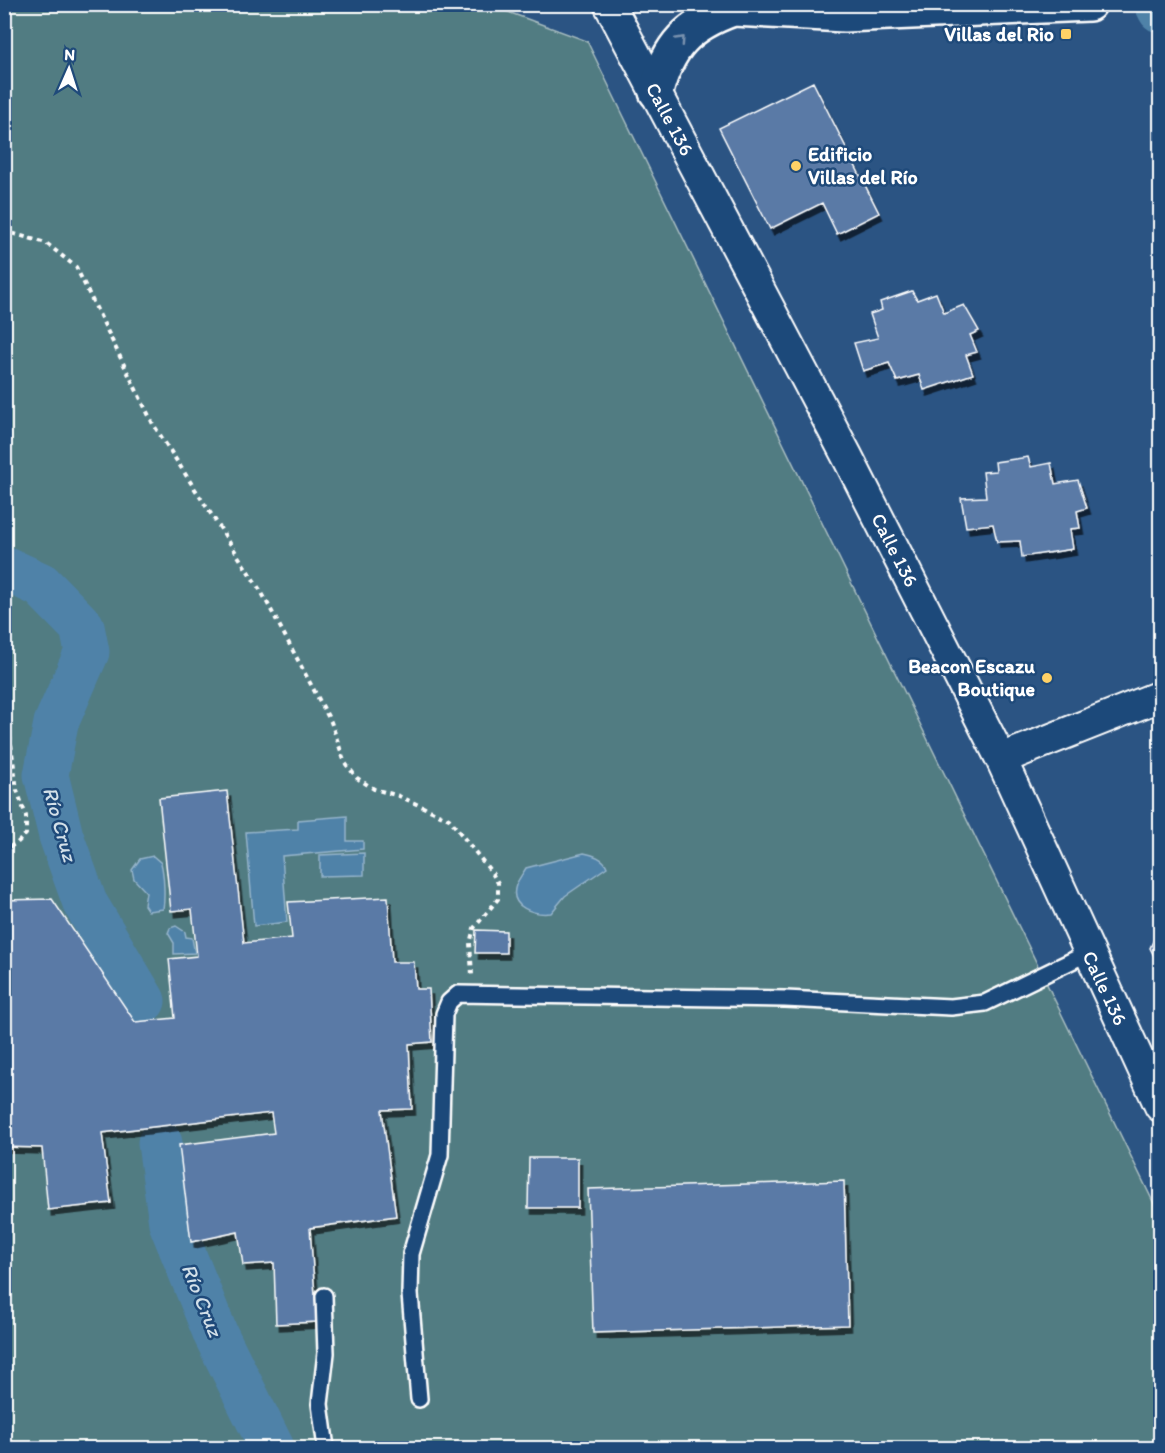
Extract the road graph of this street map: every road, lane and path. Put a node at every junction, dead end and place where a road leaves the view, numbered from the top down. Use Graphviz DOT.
graph roads {
  1 [pos="609,4"];
  2 [pos="1089,4"];
  3 [pos="720,7"];
  4 [pos="656,92"];
  5 [pos="4,231"];
  6 [pos="4,691"];
  7 [pos="1161,696"];
  8 [pos="1001,759"];
  9 [pos="4,850"];
  10 [pos="1088,954"];
  11 [pos="474,994"];
  12 [pos="1161,1106"];
  13 [pos="324,1296"];
  14 [pos="419,1399"];
  15 [pos="326,1449"];
  1 -- 4 [label="street, Calle 136"];
  2 -- 3 [label="main road"];
  4 -- 3 [label="main road, one-way"];
  4 -- 8 [label="street, Calle 136"];
  5 -- 11 [label="path"];
  6 -- 9 [label="path"];
  7 -- 8 [label="street"];
  8 -- 10 [label="street, Calle 136"];
  10 -- 11 [label="lane"];
  10 -- 12 [label="street, Calle 136"];
  11 -- 14 [label="lane"];
  13 -- 15 [label="lane"];
}
